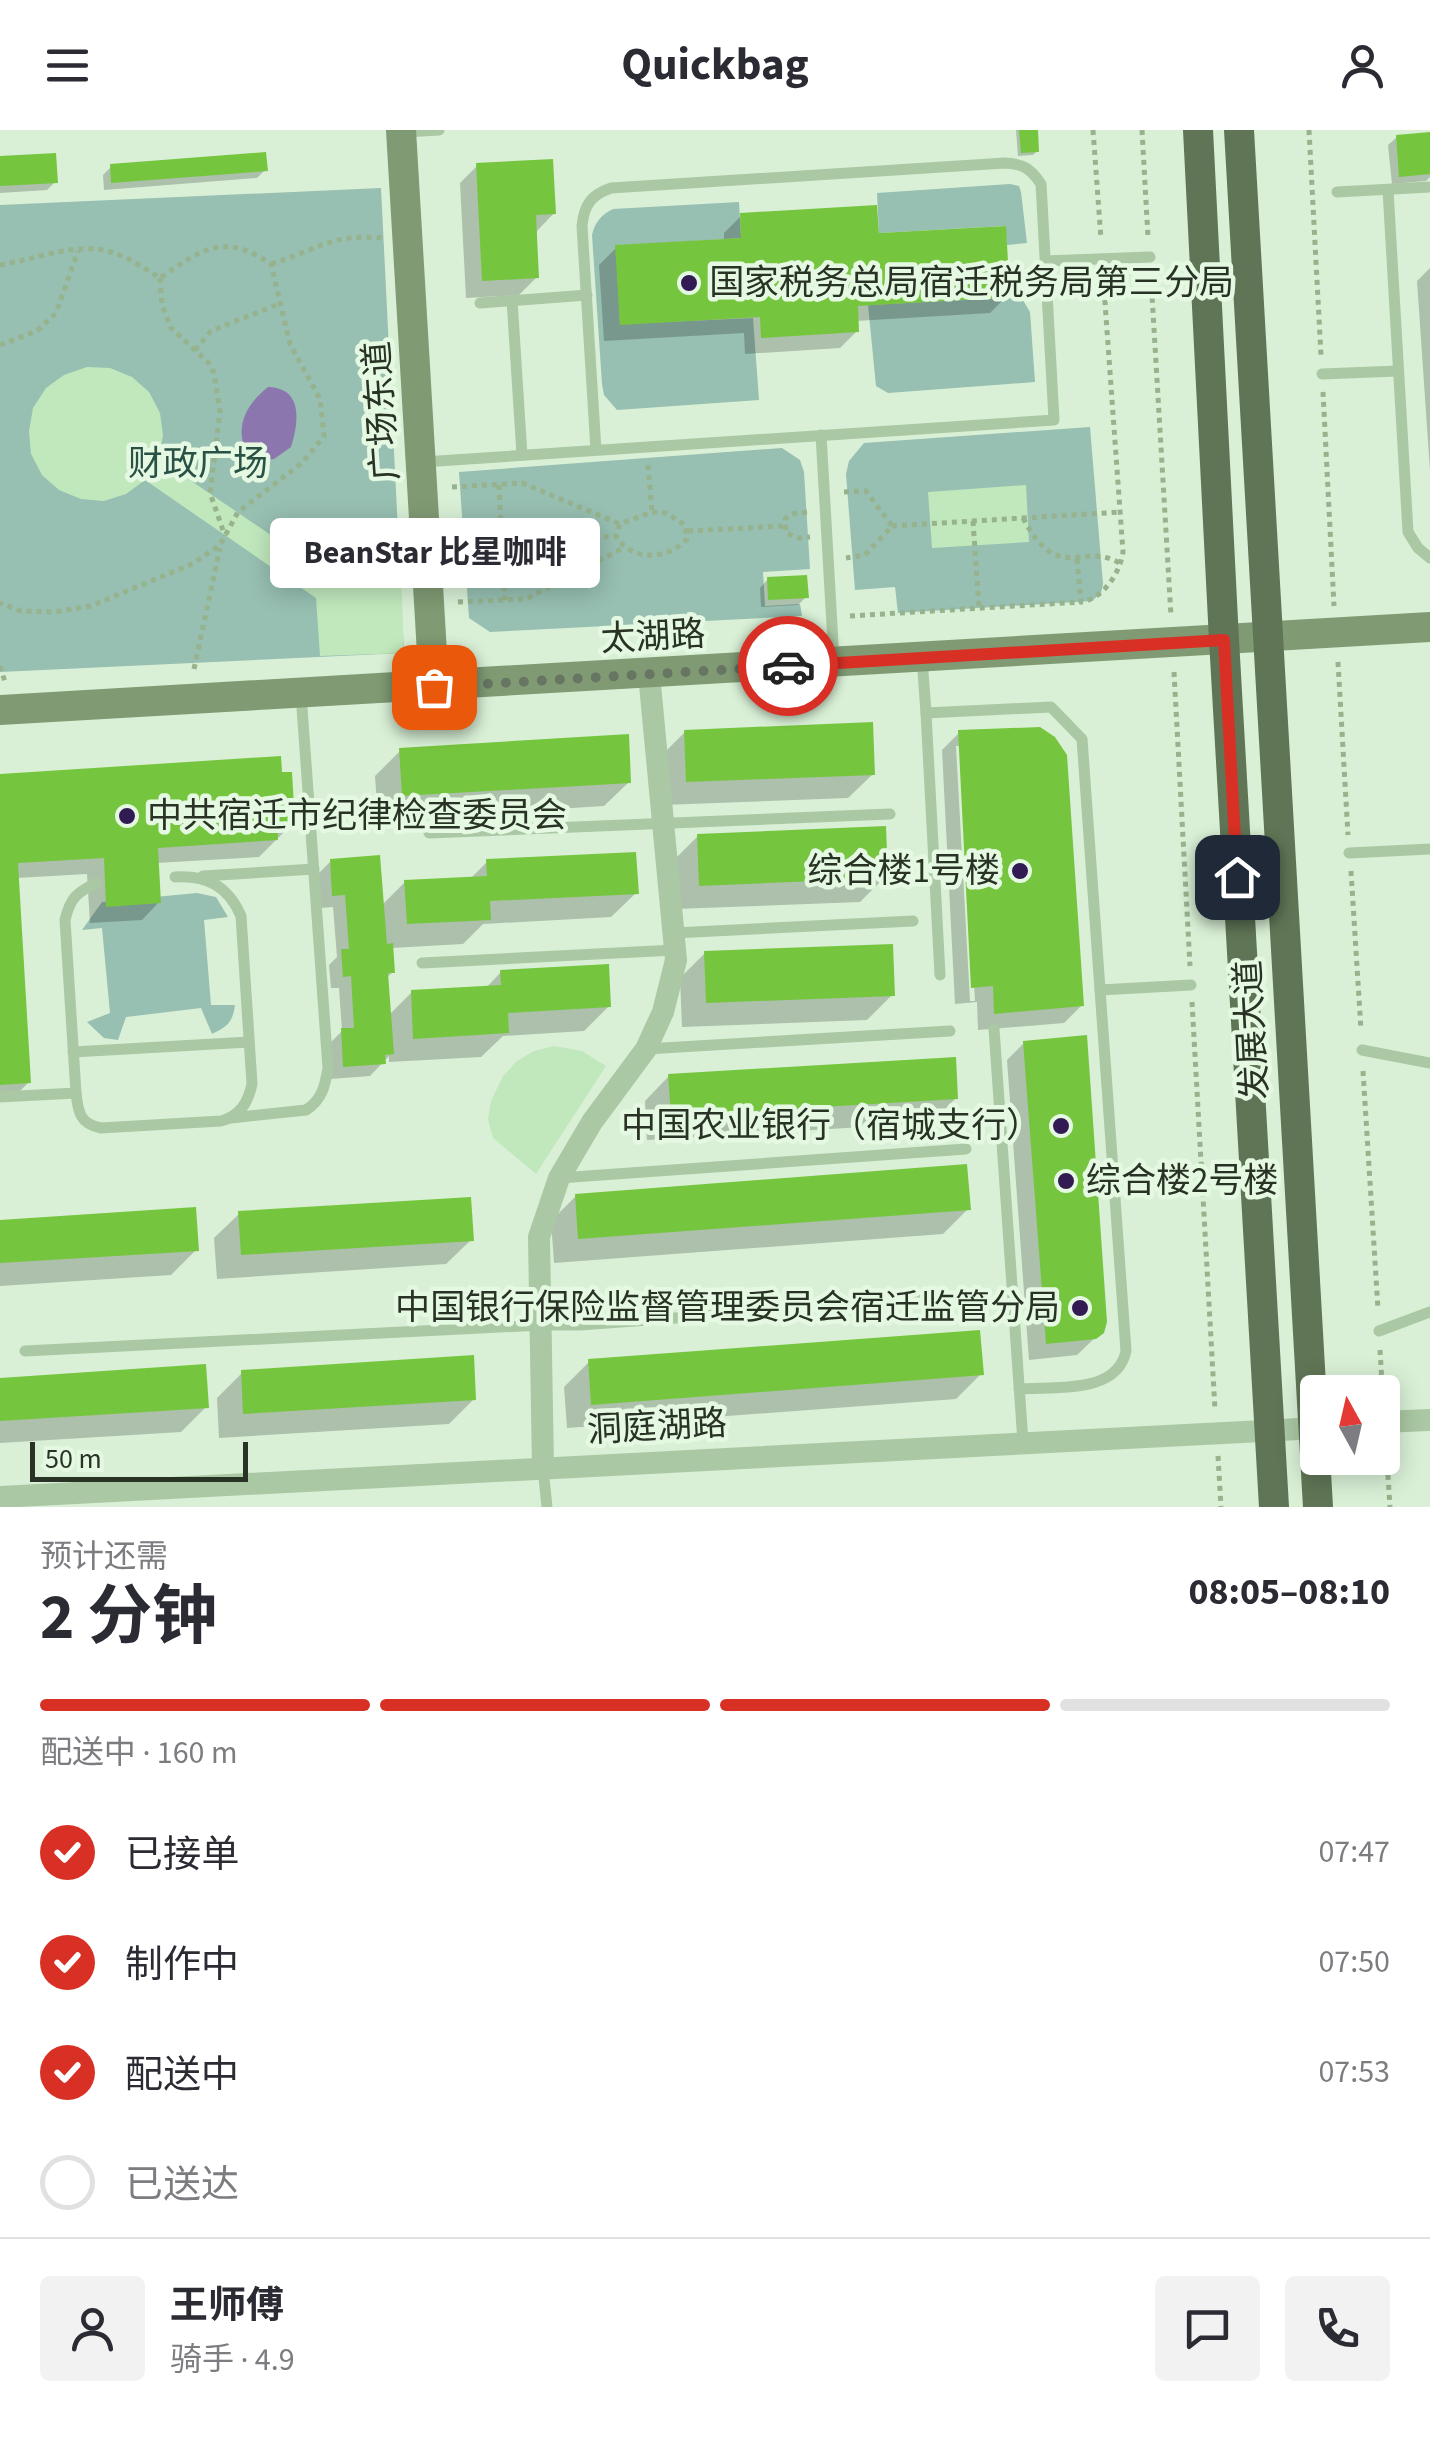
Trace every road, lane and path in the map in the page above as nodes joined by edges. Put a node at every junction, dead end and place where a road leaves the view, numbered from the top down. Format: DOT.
graph roads {
  1 [pos="439,130"];
  2 [pos="1093,130"];
  3 [pos="1142,130"];
  4 [pos="1198,130"];
  5 [pos="1239,130"];
  6 [pos="1309,130"];
  7 [pos="401,131"];
  8 [pos="1430,187"];
  9 [pos="1388,190"];
  10 [pos="1337,192"];
  11 [pos="408,240"];
  12 [pos="78,251"];
  13 [pos="1150,257"];
  14 [pos="1102,259"];
  15 [pos="1045,261"];
  16 [pos="270,264"];
  17 [pos="0,265"];
  18 [pos="160,278"];
  19 [pos="587,295"];
  20 [pos="512,300"];
  21 [pos="480,303"];
  22 [pos="281,304"];
  23 [pos="0,345"];
  24 [pos="194,350"];
  25 [pos="1398,371"];
  26 [pos="1322,374"];
  27 [pos="821,434"];
  28 [pos="647,447"];
  29 [pos="596,450"];
  30 [pos="522,455"];
  31 [pos="497,457"];
  32 [pos="423,476"];
  33 [pos="498,484"];
  34 [pos="824,493"];
  35 [pos="825,510"];
  36 [pos="652,512"];
  37 [pos="1120,512"];
  38 [pos="1023,518"];
  39 [pos="973,521"];
  40 [pos="620,524"];
  41 [pos="784,526"];
  42 [pos="892,526"];
  43 [pos="501,528"];
  44 [pos="688,531"];
  45 [pos="225,536"];
  46 [pos="616,536"];
  47 [pos="826,536"];
  48 [pos="514,542"];
  49 [pos="220,545"];
  50 [pos="625,547"];
  51 [pos="502,556"];
  52 [pos="1430,558"];
  53 [pos="1077,559"];
  54 [pos="828,560"];
  55 [pos="1122,564"];
  56 [pos="505,600"];
  57 [pos="1081,602"];
  58 [pos="0,603"];
  59 [pos="430,604"];
  60 [pos="979,608"];
  61 [pos="832,617"];
  62 [pos="1430,627"];
  63 [pos="1336,633"];
  64 [pos="1267,638"];
  65 [pos="1224,640"];
  66 [pos="1172,643"];
  67 [pos="922,658"];
  68 [pos="834,664"];
  69 [pos="649,674"];
  70 [pos="434,687"];
  71 [pos="301,694"];
  72 [pos="188,700"];
  73 [pos="0,710"];
  74 [pos="926,713"];
  75 [pos="890,814"];
  76 [pos="664,824"];
  77 [pos="428,834"];
  78 [pos="1430,849"];
  79 [pos="1350,853"];
  80 [pos="314,870"];
  81 [pos="194,876"];
  82 [pos="175,877"];
  83 [pos="97,884"];
  84 [pos="913,922"];
  85 [pos="674,942"];
  86 [pos="422,963"];
  87 [pos="940,975"];
  88 [pos="1192,985"];
  89 [pos="1100,990"];
  90 [pos="994,1029"];
  91 [pos="950,1031"];
  92 [pos="250,1042"];
  93 [pos="646,1049"];
  94 [pos="1362,1050"];
  95 [pos="73,1052"];
  96 [pos="1430,1064"];
  97 [pos="76,1093"];
  98 [pos="0,1097"];
  99 [pos="232,1118"];
  100 [pos="966,1149"];
  101 [pos="559,1178"];
  102 [pos="973,1296"];
  103 [pos="1430,1312"];
  104 [pos="541,1325"];
  105 [pos="1379,1332"];
  106 [pos="24,1351"];
  107 [pos="1312,1375"];
  108 [pos="1381,1375"];
  109 [pos="1019,1389"];
  110 [pos="1430,1420"];
  111 [pos="1400,1421"];
  112 [pos="1300,1429"];
  113 [pos="1269,1430"];
  114 [pos="1217,1432"];
  115 [pos="1023,1442"];
  116 [pos="543,1468"];
  117 [pos="1317,1475"];
  118 [pos="1388,1475"];
  119 [pos="15,1500"];
  120 [pos="546,1507"];
  121 [pos="1221,1507"];
  122 [pos="1274,1507"];
  123 [pos="1318,1507"];
  124 [pos="1390,1507"];
  1 -- 7 [label="lane"];
  2 -- 14 [label="path"];
  3 -- 13 [label="path"];
  4 -- 65 [label="main road, 发展大道"];
  5 -- 64 [label="main road, 发展大道"];
  6 -- 26 [label="path"];
  7 -- 11 [label="street, 广场东道"];
  8 -- 9 [label="lane"];
  9 -- 10 [label="lane"];
  9 -- 25 [label="lane"];
  11 -- 16 [label="path"];
  11 -- 32 [label="street, 广场东道"];
  12 -- 17 [label="path"];
  12 -- 18 [label="path"];
  12 -- 23 [label="path"];
  13 -- 14 [label="lane"];
  13 -- 66 [label="path"];
  14 -- 15 [label="lane"];
  14 -- 37 [label="path"];
  15 -- 19 [label="lane"];
  15 -- 27 [label="lane"];
  16 -- 18 [label="path"];
  16 -- 22 [label="path"];
  18 -- 24 [label="path"];
  19 -- 20 [label="lane"];
  19 -- 29 [label="lane"];
  20 -- 21 [label="lane"];
  20 -- 30 [label="lane"];
  22 -- 24 [label="path"];
  22 -- 45 [label="path"];
  24 -- 45 [label="path"];
  25 -- 26 [label="lane"];
  25 -- 52 [label="lane"];
  26 -- 63 [label="path"];
  27 -- 28 [label="lane"];
  27 -- 34 [label="lane"];
  28 -- 29 [label="lane"];
  28 -- 36 [label="path"];
  29 -- 30 [label="lane"];
  30 -- 31 [label="lane"];
  31 -- 32 [label="lane"];
  31 -- 33 [label="path"];
  32 -- 33 [label="path"];
  32 -- 59 [label="street, 广场东道"];
  33 -- 40 [label="path"];
  33 -- 43 [label="path"];
  34 -- 35 [label="lane"];
  34 -- 42 [label="path"];
  35 -- 41 [label="path"];
  35 -- 47 [label="lane"];
  36 -- 40 [label="path"];
  36 -- 44 [label="path"];
  37 -- 38 [label="path"];
  37 -- 55 [label="path"];
  38 -- 39 [label="path"];
  38 -- 53 [label="path"];
  39 -- 42 [label="path"];
  39 -- 60 [label="path"];
  40 -- 46 [label="path"];
  41 -- 44 [label="path"];
  41 -- 47 [label="path"];
  42 -- 54 [label="path"];
  43 -- 48 [label="path"];
  43 -- 51 [label="path"];
  44 -- 50 [label="path"];
  45 -- 49 [label="path"];
  46 -- 48 [label="path"];
  46 -- 50 [label="path"];
  47 -- 54 [label="lane"];
  48 -- 51 [label="path"];
  49 -- 58 [label="path"];
  49 -- 72 [label="path"];
  50 -- 56 [label="path"];
  51 -- 56 [label="path"];
  53 -- 55 [label="path"];
  53 -- 57 [label="path"];
  54 -- 61 [label="lane"];
  55 -- 57 [label="path"];
  56 -- 59 [label="path"];
  57 -- 60 [label="path"];
  59 -- 70 [label="street, 广场东道"];
  60 -- 61 [label="path"];
  61 -- 68 [label="lane"];
  62 -- 63 [label="street, 太湖路"];
  63 -- 64 [label="street, 太湖路"];
  63 -- 79 [label="path"];
  64 -- 65 [label="street, 太湖路"];
  64 -- 107 [label="main road, 发展大道"];
  65 -- 66 [label="street, 太湖路"];
  65 -- 113 [label="main road, 发展大道"];
  66 -- 67 [label="street, 太湖路"];
  66 -- 88 [label="path"];
  67 -- 68 [label="street, 太湖路"];
  67 -- 74 [label="lane"];
  68 -- 69 [label="street, 太湖路"];
  69 -- 70 [label="street, 太湖路"];
  69 -- 76 [label="street"];
  70 -- 71 [label="street, 太湖路"];
  71 -- 72 [label="street, 太湖路"];
  71 -- 80 [label="lane"];
  72 -- 73 [label="street, 太湖路"];
  74 -- 87 [label="lane"];
  74 -- 89 [label="lane"];
  75 -- 76 [label="lane"];
  76 -- 77 [label="lane"];
  76 -- 85 [label="street"];
  78 -- 79 [label="lane"];
  79 -- 94 [label="path"];
  80 -- 81 [label="lane"];
  80 -- 99 [label="lane"];
  81 -- 82 [label="lane"];
  81 -- 92 [label="lane"];
  83 -- 95 [label="lane"];
  84 -- 85 [label="lane"];
  85 -- 86 [label="lane"];
  85 -- 93 [label="street"];
  88 -- 89 [label="lane"];
  88 -- 114 [label="path"];
  89 -- 109 [label="lane"];
  90 -- 109 [label="lane"];
  91 -- 93 [label="lane"];
  92 -- 95 [label="lane"];
  92 -- 99 [label="lane"];
  93 -- 101 [label="street"];
  94 -- 96 [label="lane"];
  94 -- 105 [label="path"];
  95 -- 97 [label="lane"];
  97 -- 98 [label="lane"];
  97 -- 99 [label="lane"];
  100 -- 101 [label="lane"];
  101 -- 104 [label="street"];
  102 -- 104 [label="lane"];
  103 -- 105 [label="lane"];
  104 -- 106 [label="lane"];
  104 -- 116 [label="street"];
  105 -- 108 [label="path"];
  109 -- 115 [label="lane"];
  110 -- 111 [label="street"];
  112 -- 113 [label="street, 洞庭湖路"];
  113 -- 114 [label="street, 洞庭湖路"];
  113 -- 122 [label="main road, 发展大道"];
  114 -- 115 [label="street, 洞庭湖路"];
  114 -- 121 [label="path"];
  115 -- 116 [label="street, 洞庭湖路"];
  116 -- 119 [label="street, 洞庭湖路"];
  116 -- 120 [label="lane"];
  117 -- 123 [label="main road, 发展大道"];
  118 -- 124 [label="path"];
}
